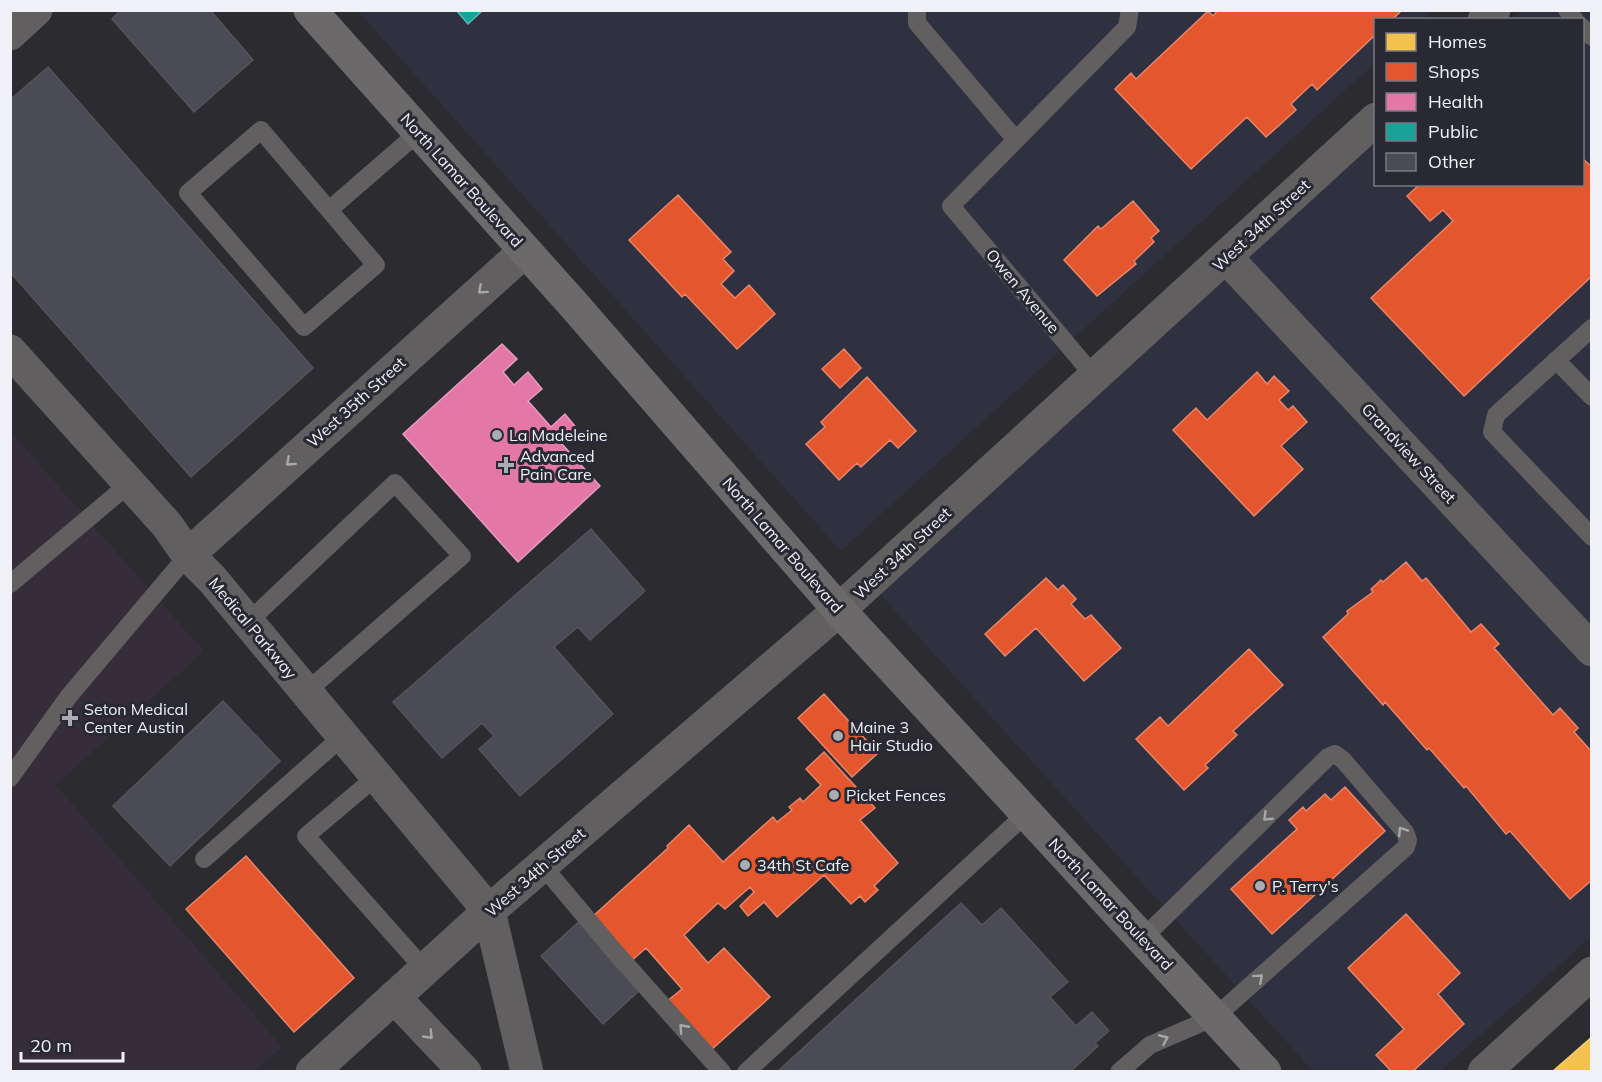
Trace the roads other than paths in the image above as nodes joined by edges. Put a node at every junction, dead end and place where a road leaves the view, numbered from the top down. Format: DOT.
graph roads {
  1 [pos="36,10"];
  2 [pos="310,10"];
  3 [pos="917,10"];
  4 [pos="1130,10"];
  5 [pos="10,34"];
  6 [pos="1374,121"];
  7 [pos="418,132"];
  8 [pos="1016,140"];
  9 [pos="329,210"];
  10 [pos="525,251"];
  11 [pos="1226,257"];
  12 [pos="1592,328"];
  13 [pos="10,351"];
  14 [pos="1556,360"];
  15 [pos="1094,376"];
  16 [pos="1592,397"];
  17 [pos="129,484"];
  18 [pos="1592,537"];
  19 [pos="188,555"];
  20 [pos="10,584"];
  21 [pos="839,610"];
  22 [pos="248,622"];
  23 [pos="1592,650"];
  24 [pos="306,692"];
  25 [pos="343,736"];
  26 [pos="377,776"];
  27 [pos="10,778"];
  28 [pos="1027,813"];
  29 [pos="204,859"];
  30 [pos="542,865"];
  31 [pos="489,911"];
  32 [pos="1143,938"];
  33 [pos="425,970"];
  34 [pos="1588,983"];
  35 [pos="394,997"];
  36 [pos="1215,1017"];
  37 [pos="312,1071"];
  38 [pos="465,1071"];
  39 [pos="527,1071"];
  40 [pos="722,1071"];
  41 [pos="746,1071"];
  42 [pos="1119,1071"];
  43 [pos="1266,1071"];
  44 [pos="1484,1071"];
  1 -- 5 [label="street"];
  2 -- 7 [label="main road, North Lamar Boulevard"];
  3 -- 8 [label="lane"];
  4 -- 8 [label="lane"];
  6 -- 11 [label="street, West 34th Street"];
  7 -- 9 [label="lane"];
  7 -- 10 [label="main road, North Lamar Boulevard"];
  8 -- 15 [label="lane, Owen Avenue"];
  9 -- 9 [label="lane"];
  10 -- 19 [label="street, West 35th Street, one-way"];
  10 -- 21 [label="main road, North Lamar Boulevard"];
  11 -- 15 [label="street, West 34th Street"];
  11 -- 23 [label="street, Grandview Street"];
  12 -- 14 [label="lane"];
  13 -- 17 [label="street, Medical Parkway"];
  14 -- 16 [label="lane"];
  14 -- 18 [label="lane"];
  15 -- 21 [label="street, West 34th Street"];
  17 -- 19 [label="street, Medical Parkway"];
  17 -- 20 [label="lane"];
  19 -- 22 [label="street, Medical Parkway"];
  19 -- 27 [label="lane"];
  21 -- 28 [label="main road, North Lamar Boulevard"];
  21 -- 30 [label="street, West 34th Street"];
  22 -- 24 [label="street, Medical Parkway"];
  22 -- 24 [label="lane"];
  24 -- 25 [label="street, Medical Parkway"];
  25 -- 26 [label="street, Medical Parkway"];
  25 -- 29 [label="lane"];
  26 -- 31 [label="street, Medical Parkway"];
  26 -- 33 [label="lane"];
  28 -- 32 [label="main road, North Lamar Boulevard"];
  28 -- 41 [label="lane"];
  30 -- 31 [label="street, West 34th Street"];
  40 -- 30 [label="lane, one-way"];
  31 -- 33 [label="street, West 34th Street"];
  31 -- 39 [label="street"];
  32 -- 36 [label="main road, North Lamar Boulevard"];
  36 -- 32 [label="lane, one-way"];
  33 -- 35 [label="street, West 34th Street"];
  34 -- 44 [label="street"];
  35 -- 37 [label="street, West 34th Street"];
  35 -- 38 [label="street, one-way"];
  42 -- 36 [label="lane, one-way"];
  36 -- 43 [label="main road, North Lamar Boulevard"];
}
